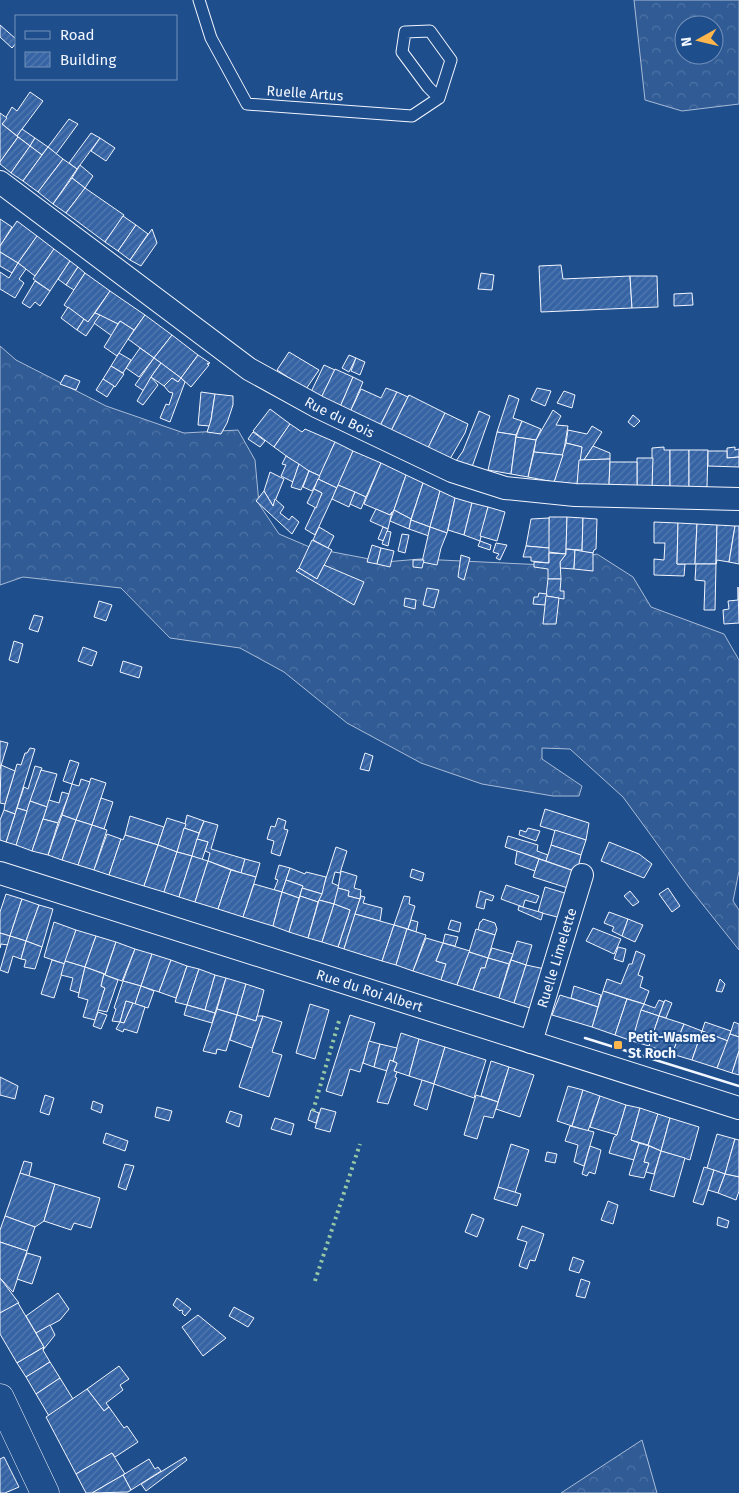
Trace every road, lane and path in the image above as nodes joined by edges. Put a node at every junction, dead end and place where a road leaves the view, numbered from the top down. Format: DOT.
graph roads {
  1 [pos="200,0"];
  2 [pos="439,98"];
  3 [pos="0,182"];
  4 [pos="739,498"];
  5 [pos="0,873"];
  6 [pos="582,875"];
  7 [pos="531,1042"];
  8 [pos="739,1108"];
  9 [pos="0,1398"];
  10 [pos="45,1493"];
  1 -- 2 [label="lane, Ruelle Artus"];
  2 -- 2 [label="lane"];
  3 -- 4 [label="street, Rue du Bois"];
  5 -- 7 [label="street, Rue du Roi Albert"];
  6 -- 7 [label="street, Ruelle Limelette"];
  7 -- 8 [label="street, Rue du Roi Albert"];
  9 -- 10 [label="street"];
}
